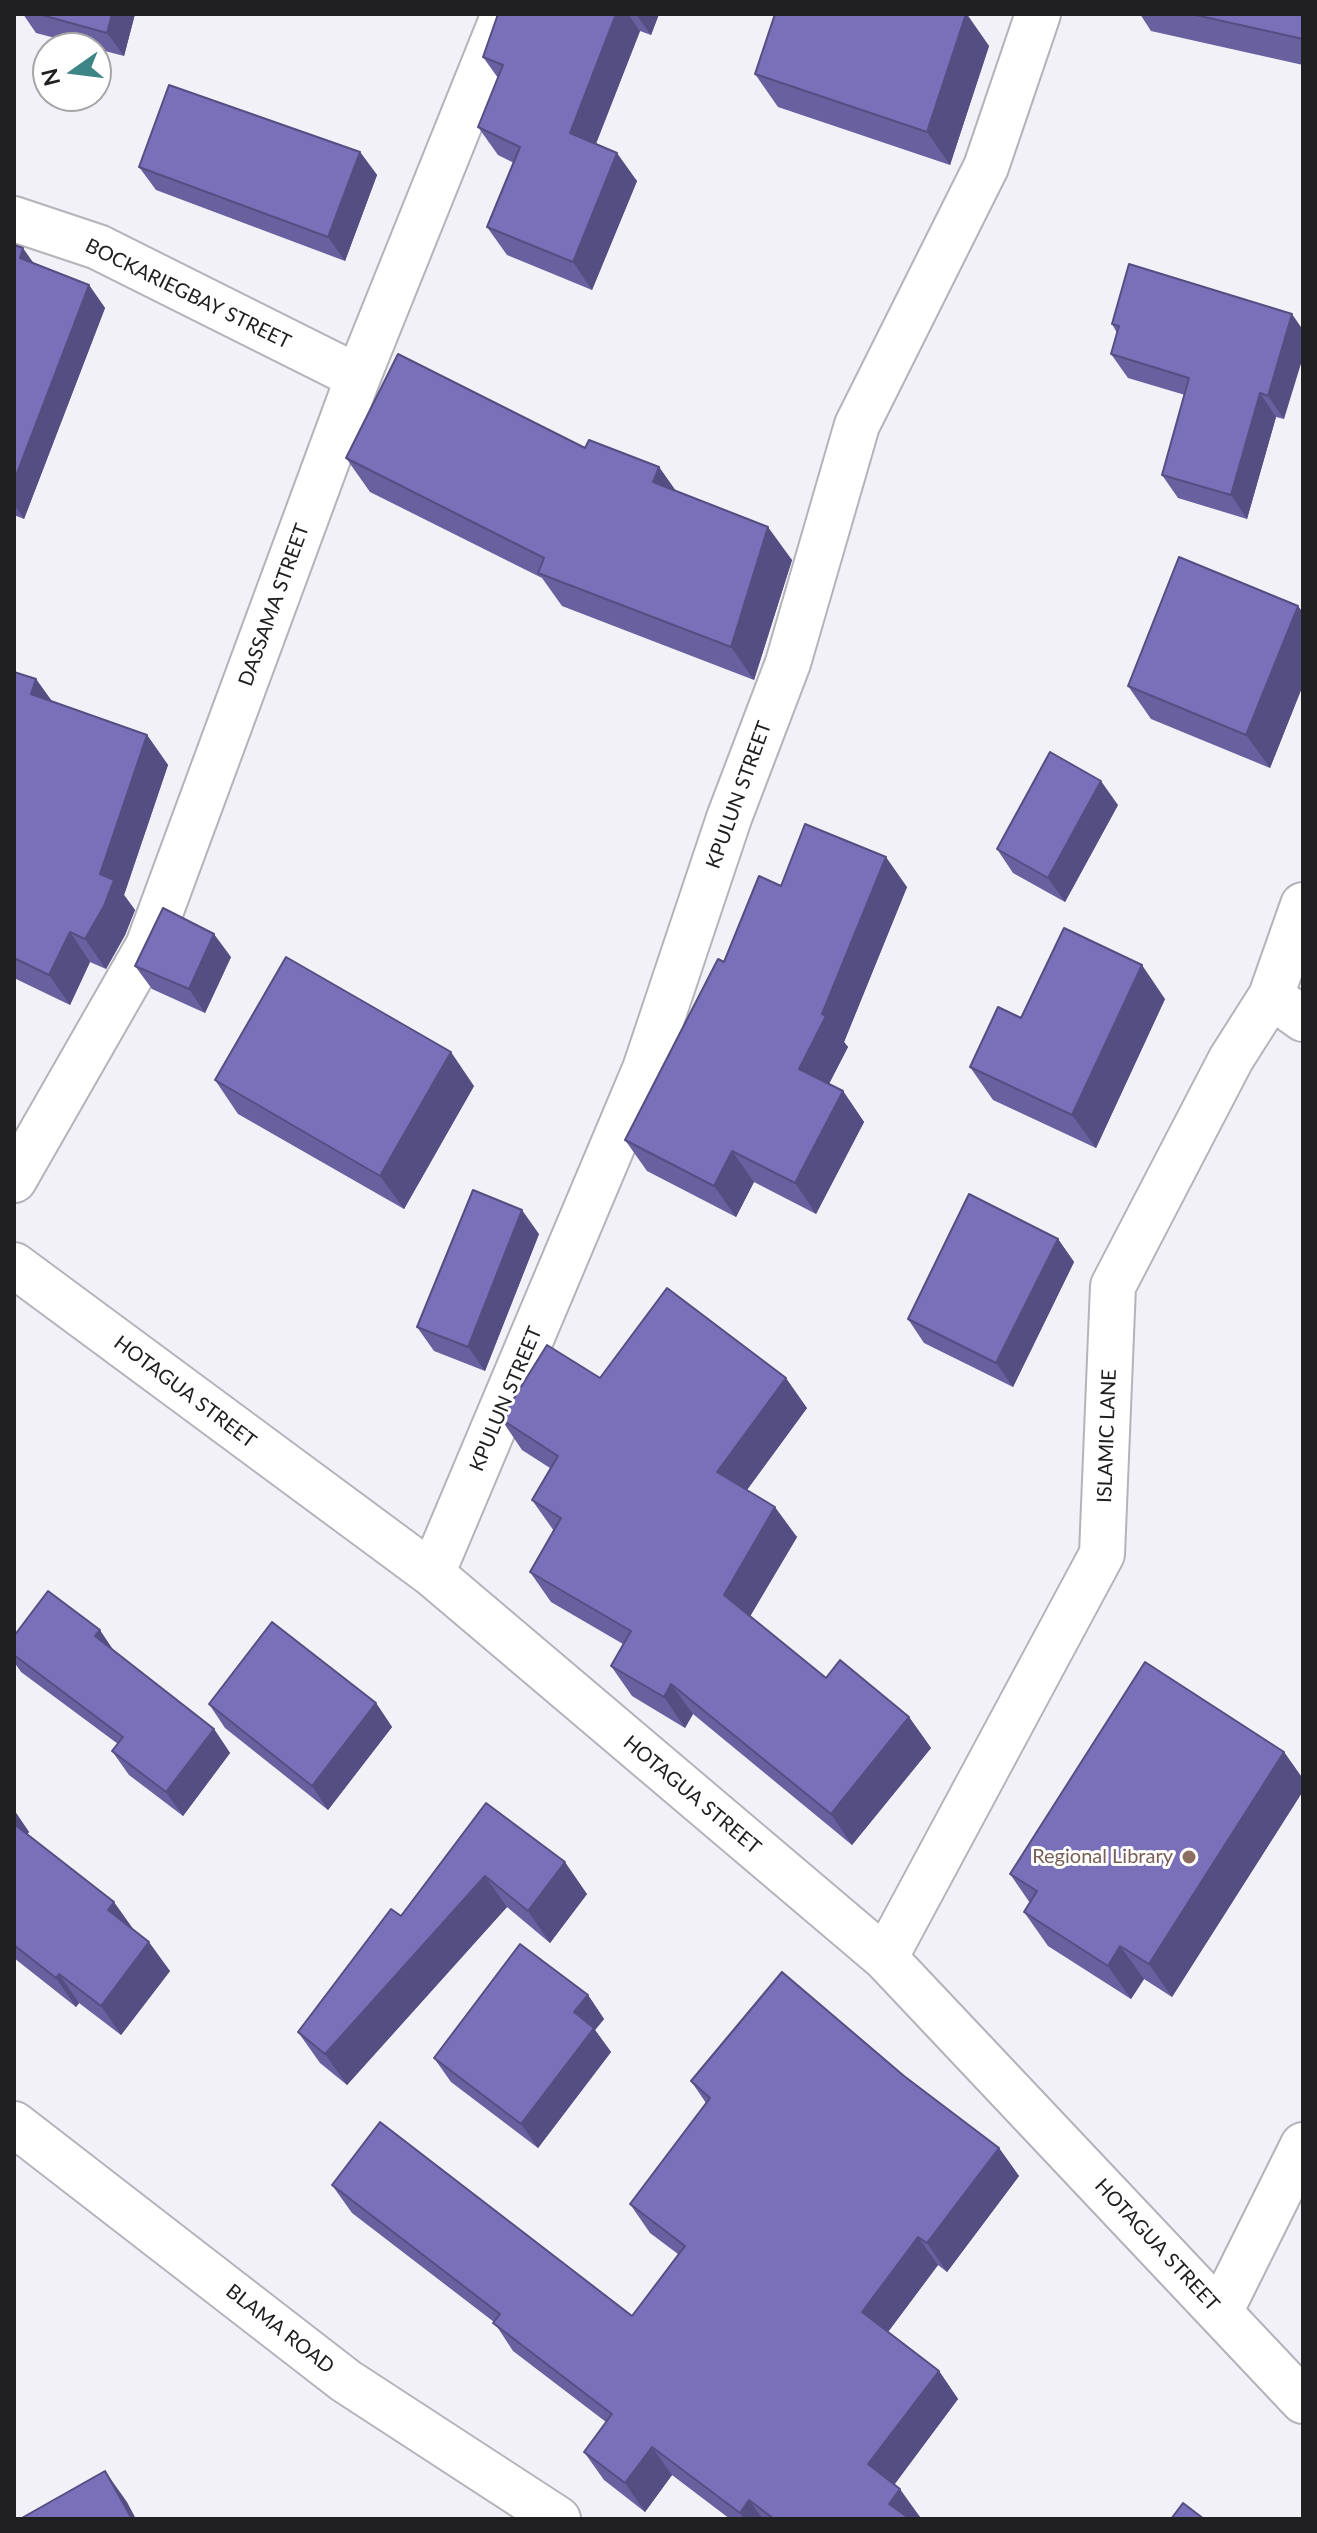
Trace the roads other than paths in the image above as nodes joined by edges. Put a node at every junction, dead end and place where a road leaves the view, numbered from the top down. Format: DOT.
graph roads {
  1 [pos="504,14"];
  2 [pos="1038,14"];
  3 [pos="14,219"];
  4 [pos="358,377"];
  5 [pos="1303,905"];
  6 [pos="1287,1008"];
  7 [pos="14,1180"];
  8 [pos="14,1265"];
  9 [pos="432,1574"];
  10 [pos="885,1958"];
  11 [pos="14,2124"];
  12 [pos="1303,2145"];
  13 [pos="1220,2312"];
  14 [pos="1303,2401"];
  15 [pos="558,2519"];
  1 -- 4 [label="street, DASSAMA STREET"];
  2 -- 9 [label="street, KPULUN STREET"];
  3 -- 4 [label="street, BOCKARIEGBAY STREET"];
  4 -- 7 [label="street, DASSAMA STREET"];
  5 -- 6 [label="street, ISLAMIC LANE"];
  6 -- 10 [label="street, ISLAMIC LANE"];
  8 -- 9 [label="street, HOTAGUA STREET"];
  9 -- 10 [label="street, HOTAGUA STREET"];
  10 -- 13 [label="street, HOTAGUA STREET"];
  11 -- 15 [label="street, BLAMA ROAD"];
  12 -- 13 [label="street"];
  13 -- 14 [label="street, HOTAGUA STREET"];
}
